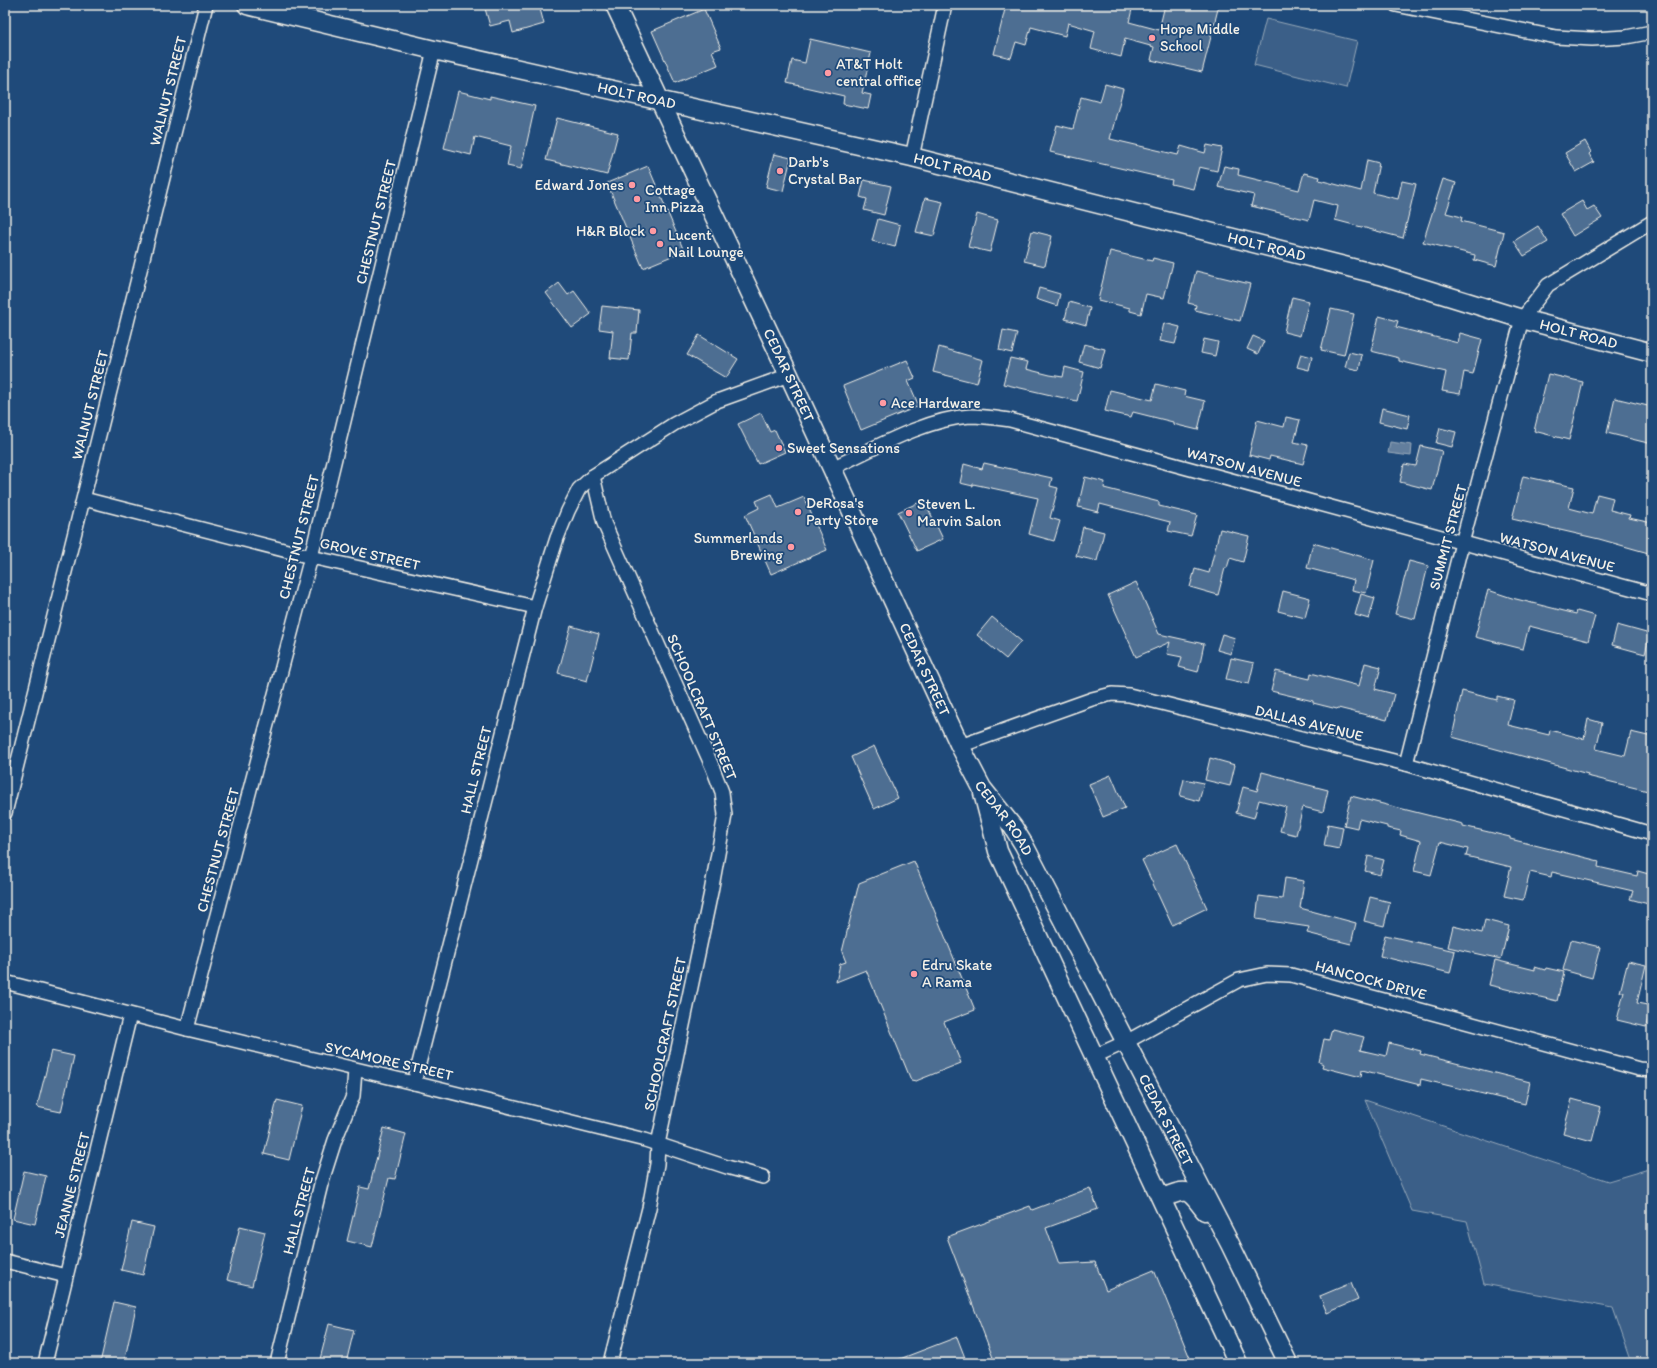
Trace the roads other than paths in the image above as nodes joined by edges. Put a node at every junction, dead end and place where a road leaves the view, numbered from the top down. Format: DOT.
graph roads {
  1 [pos="206,5"];
  2 [pos="247,5"];
  3 [pos="616,5"];
  4 [pos="945,5"];
  5 [pos="1396,5"];
  6 [pos="1652,32"];
  7 [pos="434,50"];
  8 [pos="660,101"];
  9 [pos="912,157"];
  10 [pos="1652,222"];
  11 [pos="1522,319"];
  12 [pos="1652,353"];
  13 [pos="789,375"];
  14 [pos="832,468"];
  15 [pos="593,476"];
  16 [pos="84,499"];
  17 [pos="1462,543"];
  18 [pos="311,557"];
  19 [pos="1652,594"];
  20 [pos="534,607"];
  21 [pos="960,746"];
  22 [pos="1406,764"];
  23 [pos="982,788"];
  24 [pos="5,813"];
  25 [pos="1652,834"];
  26 [pos="1041,877"];
  27 [pos="5,982"];
  28 [pos="130,1015"];
  29 [pos="188,1029"];
  30 [pos="1126,1042"];
  31 [pos="1095,1056"];
  32 [pos="355,1070"];
  33 [pos="1652,1070"];
  34 [pos="414,1083"];
  35 [pos="658,1144"];
  36 [pos="764,1178"];
  37 [pos="1162,1198"];
  38 [pos="1230,1244"];
  39 [pos="5,1261"];
  40 [pos="66,1276"];
  41 [pos="45,1363"];
  42 [pos="277,1363"];
  43 [pos="610,1363"];
  44 [pos="1238,1363"];
  45 [pos="1288,1363"];
  1 -- 16 [label="street, WALNUT STREET"];
  2 -- 7 [label="main road, HOLT ROAD"];
  3 -- 8 [label="main road, CEDAR STREET"];
  4 -- 9 [label="street"];
  5 -- 6 [label="street"];
  7 -- 8 [label="main road, HOLT ROAD"];
  7 -- 18 [label="street, CHESTNUT STREET"];
  8 -- 9 [label="main road, HOLT ROAD"];
  8 -- 13 [label="main road, CEDAR STREET"];
  9 -- 11 [label="main road, HOLT ROAD"];
  10 -- 11 [label="street"];
  11 -- 12 [label="main road, HOLT ROAD"];
  11 -- 17 [label="street, SUMMIT STREET"];
  13 -- 14 [label="main road, CEDAR STREET"];
  13 -- 15 [label="street"];
  14 -- 17 [label="street, WATSON AVENUE"];
  14 -- 21 [label="main road, CEDAR STREET"];
  15 -- 20 [label="street, HALL STREET"];
  15 -- 35 [label="street, SCHOOLCRAFT STREET"];
  16 -- 18 [label="street, GROVE STREET"];
  16 -- 24 [label="street, WALNUT STREET"];
  17 -- 19 [label="street, WATSON AVENUE"];
  17 -- 22 [label="street, SUMMIT STREET"];
  18 -- 20 [label="street, GROVE STREET"];
  18 -- 29 [label="street, CHESTNUT STREET"];
  20 -- 34 [label="street, HALL STREET"];
  21 -- 22 [label="street, DALLAS AVENUE"];
  21 -- 23 [label="main road, CEDAR STREET"];
  22 -- 25 [label="street, DALLAS AVENUE"];
  23 -- 26 [label="main road, CEDAR ROAD"];
  23 -- 31 [label="main road, CEDAR ROAD"];
  26 -- 30 [label="main road, CEDAR STREET"];
  27 -- 28 [label="street, SYCAMORE STREET"];
  28 -- 29 [label="street, SYCAMORE STREET"];
  28 -- 40 [label="street, JEANNE STREET"];
  29 -- 32 [label="street, SYCAMORE STREET"];
  30 -- 31 [label="street, HANCOCK DRIVE"];
  30 -- 33 [label="street, HANCOCK DRIVE"];
  30 -- 38 [label="main road, CEDAR STREET"];
  31 -- 37 [label="main road"];
  32 -- 34 [label="street, SYCAMORE STREET"];
  32 -- 42 [label="street, HALL STREET"];
  34 -- 35 [label="street, SYCAMORE STREET"];
  35 -- 36 [label="street, SYCAMORE STREET"];
  35 -- 43 [label="street, SCHOOLCRAFT STREET"];
  37 -- 38 [label="main road"];
  37 -- 44 [label="main road"];
  38 -- 45 [label="main road, CEDAR STREET"];
  39 -- 40 [label="street"];
  40 -- 41 [label="street, JEANNE STREET"];
}
